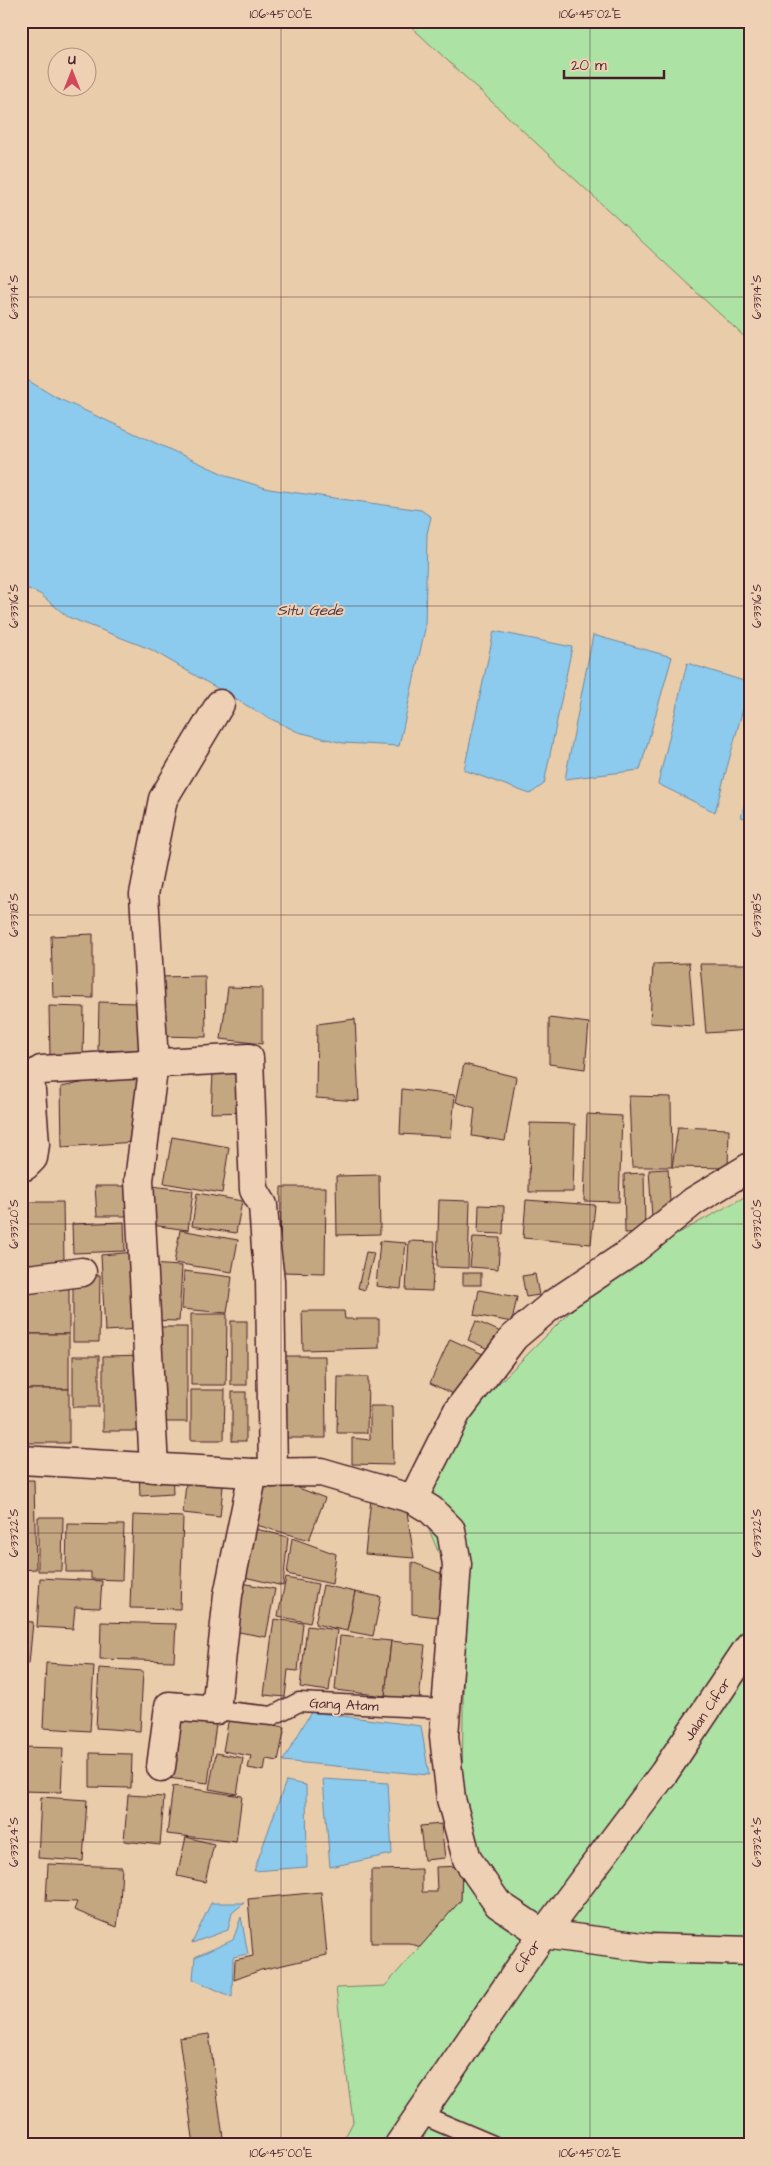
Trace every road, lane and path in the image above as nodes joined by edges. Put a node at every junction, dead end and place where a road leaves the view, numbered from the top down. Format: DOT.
graph roads {
  1 [pos="220,704"];
  2 [pos="154,1062"];
  3 [pos="21,1167"];
  4 [pos="750,1167"];
  5 [pos="82,1272"];
  6 [pos="21,1280"];
  7 [pos="21,1460"];
  8 [pos="154,1468"];
  9 [pos="263,1473"];
  10 [pos="413,1499"];
  11 [pos="750,1644"];
  12 [pos="446,1709"];
  13 [pos="216,1710"];
  14 [pos="161,1767"];
  15 [pos="664,1773"];
  16 [pos="543,1934"];
  17 [pos="750,1950"];
  18 [pos="420,2114"];
  19 [pos="398,2145"];
  20 [pos="493,2145"];
  1 -- 2 [label="street"];
  2 -- 3 [label="street"];
  2 -- 8 [label="street"];
  2 -- 9 [label="street"];
  4 -- 10 [label="street"];
  5 -- 6 [label="street"];
  7 -- 8 [label="street"];
  8 -- 9 [label="street"];
  9 -- 10 [label="street"];
  9 -- 13 [label="street"];
  10 -- 12 [label="street"];
  11 -- 15 [label="street, Jalan Cifor"];
  12 -- 13 [label="lane, Gang Atam"];
  12 -- 16 [label="street"];
  13 -- 14 [label="street"];
  15 -- 16 [label="street, Cifor"];
  16 -- 17 [label="street"];
  16 -- 18 [label="street, Cifor"];
  18 -- 19 [label="street, Cifor"];
  18 -- 20 [label="lane"];
}
